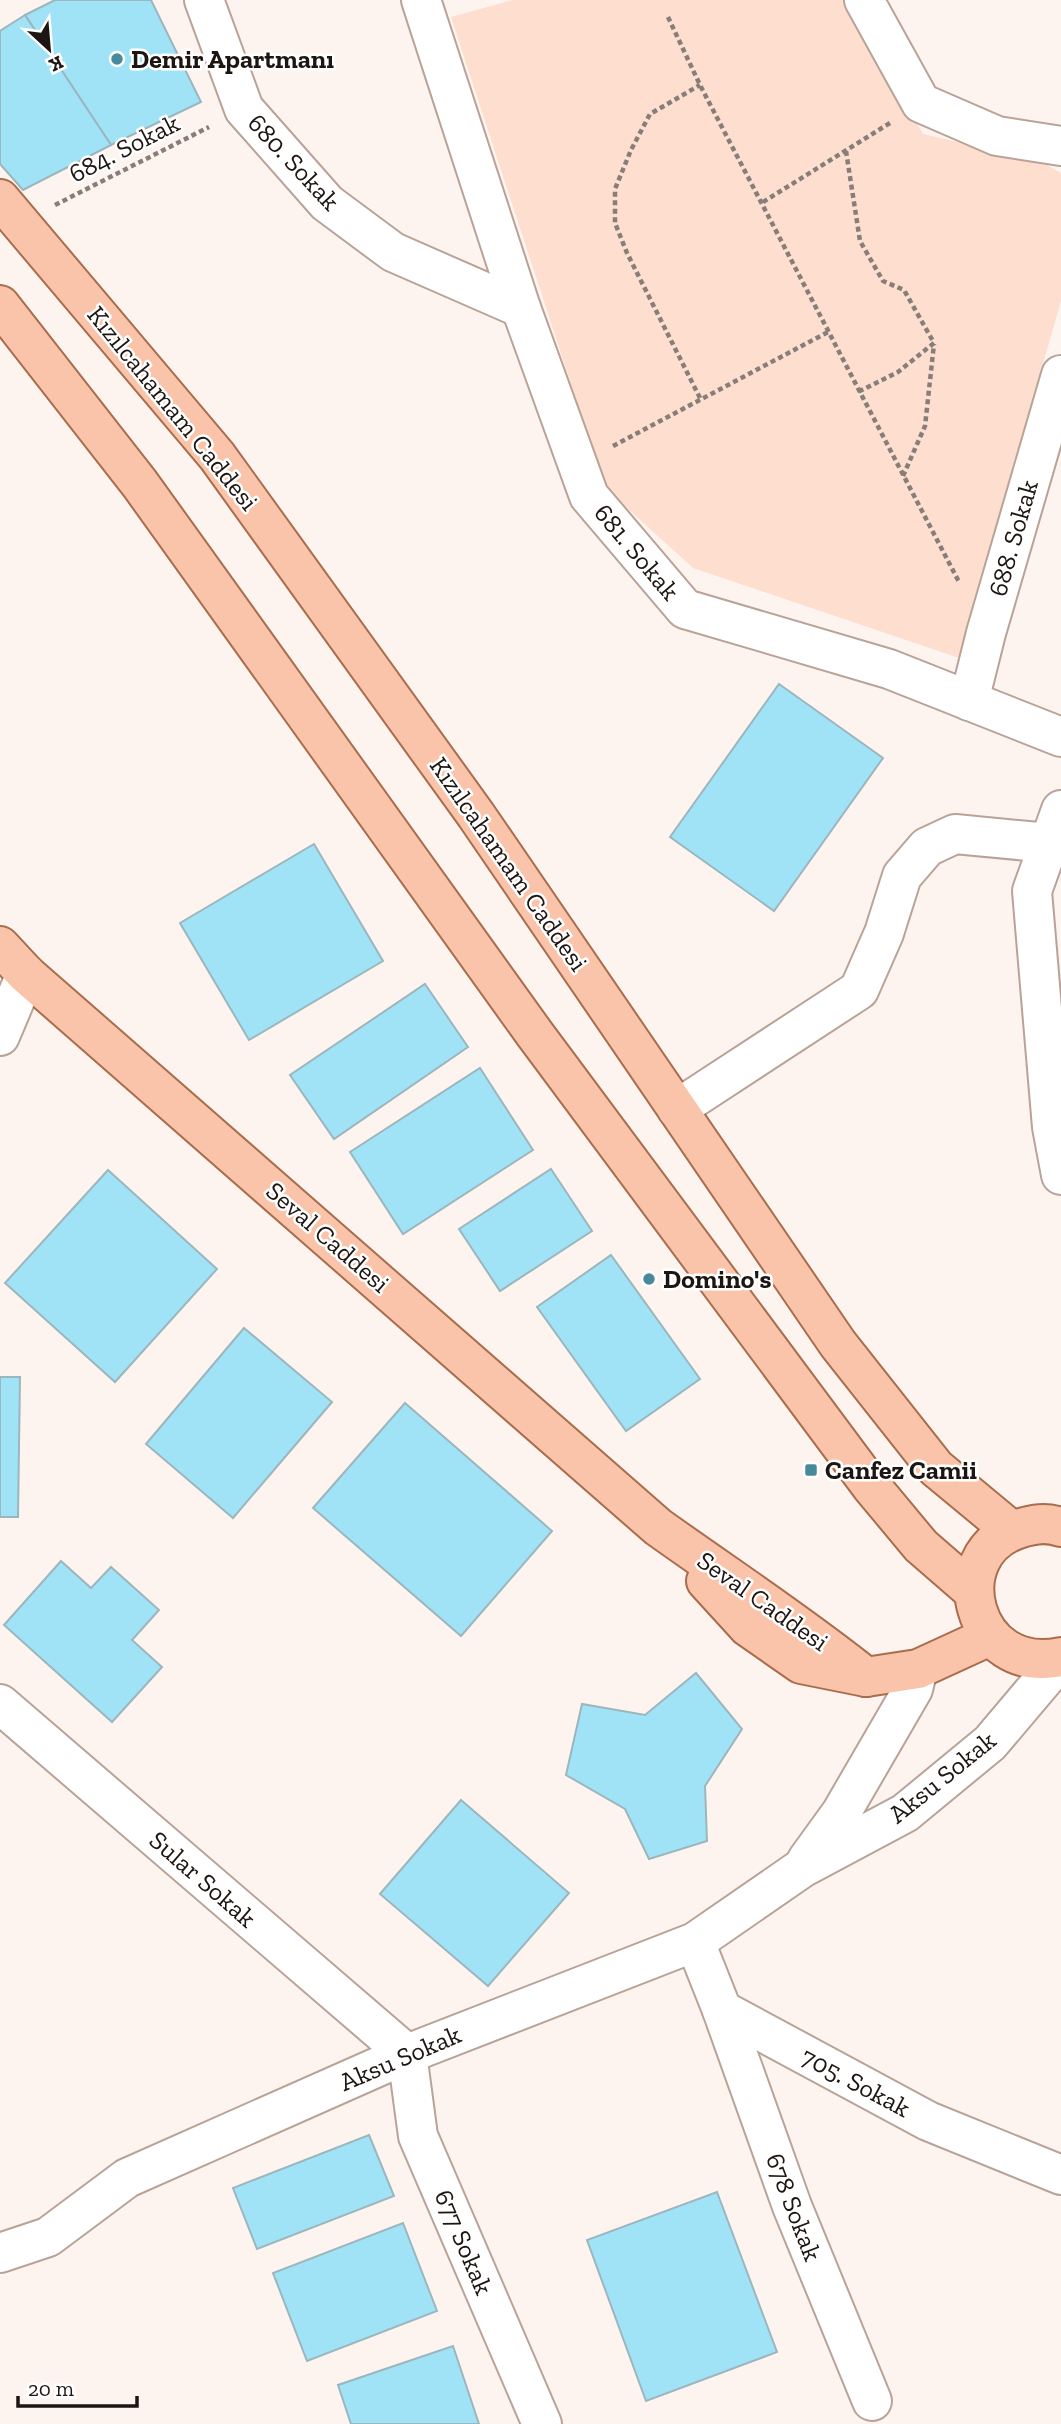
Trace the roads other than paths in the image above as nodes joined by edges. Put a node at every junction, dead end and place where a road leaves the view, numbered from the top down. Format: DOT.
graph roads {
  1 [pos="204,0"];
  2 [pos="421,0"];
  3 [pos="864,0"];
  4 [pos="1061,146"];
  5 [pos="11,210"];
  6 [pos="0,305"];
  7 [pos="521,309"];
  8 [pos="1061,375"];
  9 [pos="969,701"];
  10 [pos="1061,737"];
  11 [pos="1055,826"];
  12 [pos="0,946"];
  13 [pos="26,974"];
  14 [pos="0,1036"];
  15 [pos="677,1109"];
  16 [pos="1061,1175"];
  17 [pos="1061,1527"];
  18 [pos="1012,1531"];
  19 [pos="974,1592"];
  20 [pos="990,1636"];
  21 [pos="1061,1658"];
  22 [pos="918,1669"];
  23 [pos="0,1704"];
  24 [pos="802,1868"];
  25 [pos="695,1942"];
  26 [pos="722,2010"];
  27 [pos="407,2054"];
  28 [pos="1061,2175"];
  29 [pos="0,2253"];
  30 [pos="872,2401"];
  31 [pos="542,2424"];
  1 -- 7 [label="street, 680. Sokak"];
  2 -- 7 [label="street, 681. Sokak"];
  3 -- 4 [label="street"];
  5 -- 15 [label="main road, Kızılcahamam Caddesi"];
  6 -- 19 [label="main road"];
  7 -- 9 [label="street, 681. Sokak"];
  8 -- 9 [label="street, 688. Sokak"];
  9 -- 10 [label="street, 681. Sokak"];
  11 -- 15 [label="street"];
  11 -- 16 [label="street"];
  12 -- 13 [label="main road, Seval Caddesi"];
  13 -- 14 [label="street"];
  13 -- 22 [label="main road, Seval Caddesi"];
  15 -- 18 [label="main road, Kızılcahamam Caddesi"];
  17 -- 18 [label="main road"];
  18 -- 19 [label="main road"];
  19 -- 20 [label="main road"];
  20 -- 21 [label="main road"];
  20 -- 22 [label="main road, Seval Caddesi"];
  21 -- 24 [label="street, Aksu Sokak"];
  22 -- 24 [label="street, Aksu Sokak"];
  23 -- 27 [label="street, Sular Sokak"];
  24 -- 25 [label="street, Aksu Sokak"];
  25 -- 26 [label="street"];
  25 -- 27 [label="street, Aksu Sokak"];
  26 -- 28 [label="street, 705. Sokak"];
  26 -- 30 [label="street, 678 Sokak"];
  27 -- 29 [label="street, Aksu Sokak"];
  27 -- 31 [label="street, 677 Sokak"];
}
